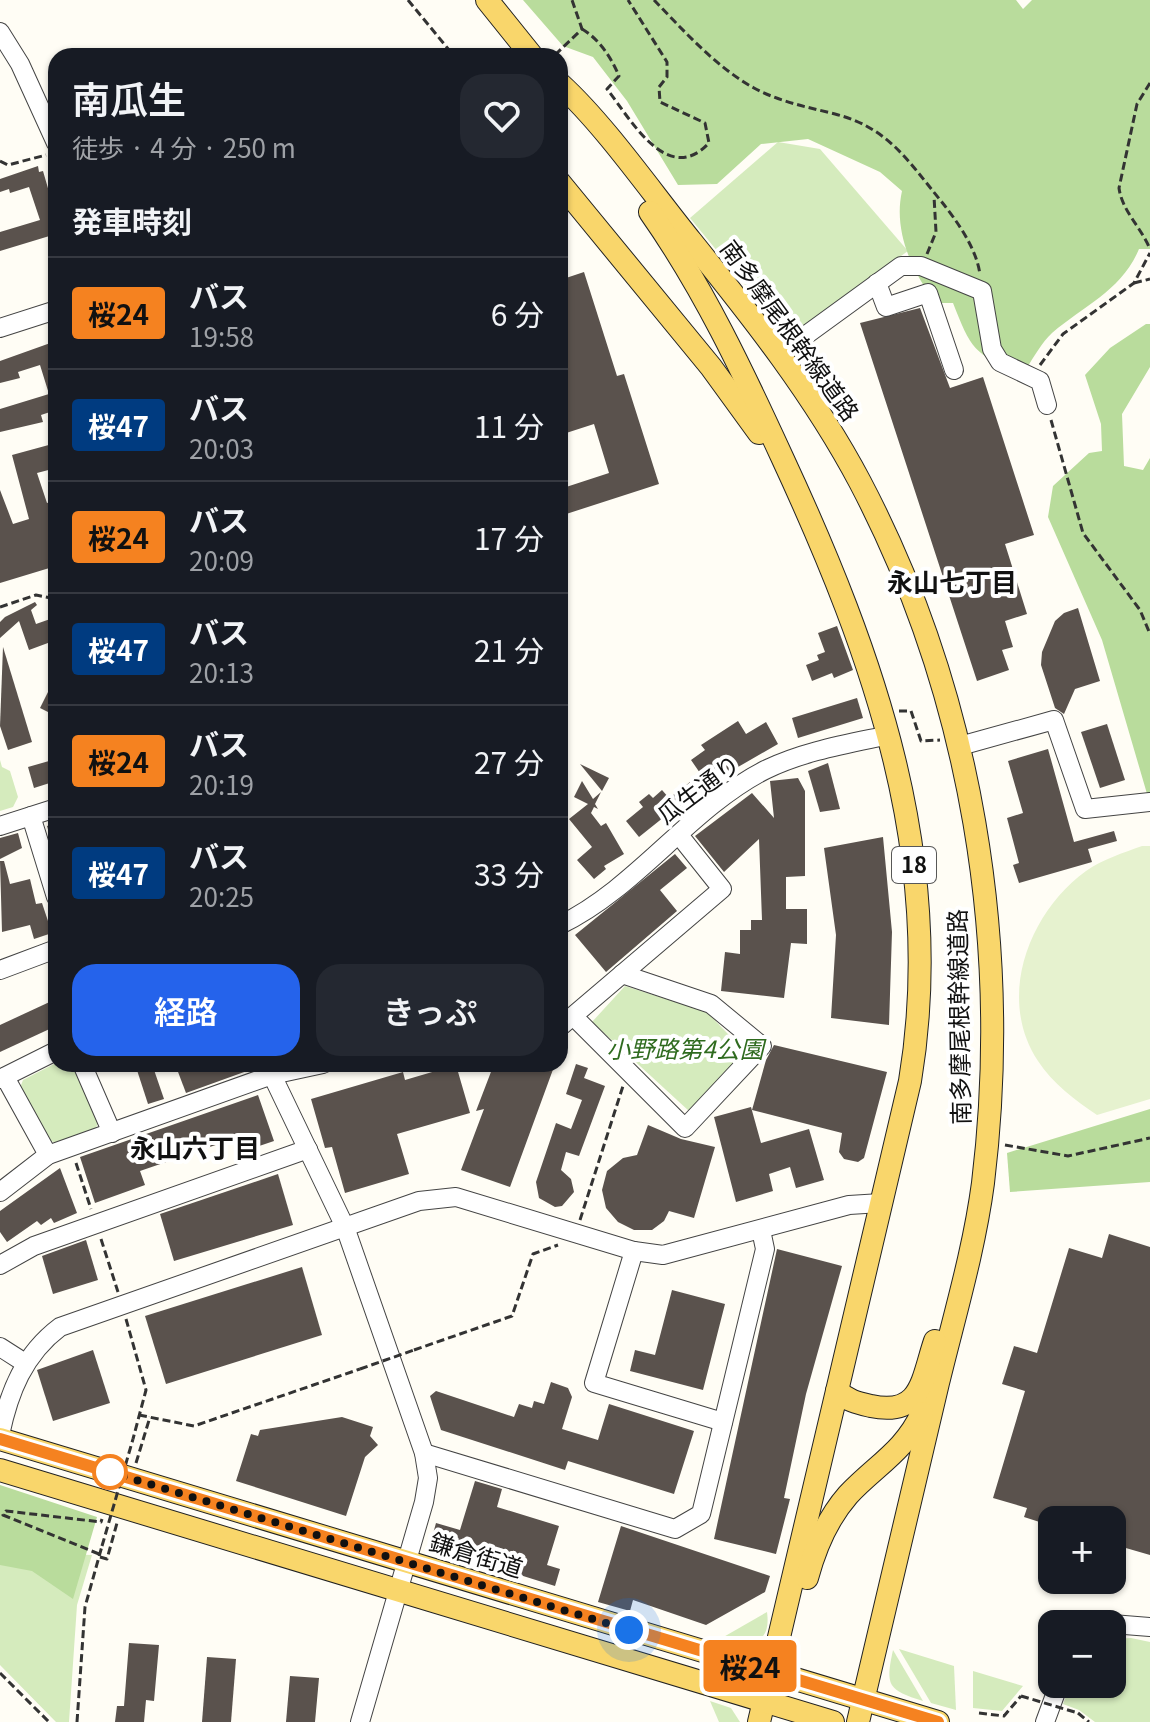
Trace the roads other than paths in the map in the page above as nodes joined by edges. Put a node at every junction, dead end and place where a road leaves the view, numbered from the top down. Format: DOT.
graph roads {
  1 [pos="487,0"];
  2 [pos="0,32"];
  3 [pos="526,48"];
  4 [pos="568,93"];
  5 [pos="568,109"];
  6 [pos="48,125"];
  7 [pos="568,193"];
  8 [pos="877,283"];
  9 [pos="48,313"];
  10 [pos="0,328"];
  11 [pos="780,354"];
  12 [pos="954,370"];
  13 [pos="1047,405"];
  14 [pos="801,497"];
  15 [pos="889,735"];
  16 [pos="954,742"];
  17 [pos="1150,802"];
  18 [pos="48,811"];
  19 [pos="31,816"];
  20 [pos="0,826"];
  21 [pos="679,835"];
  22 [pos="48,871"];
  23 [pos="568,920"];
  24 [pos="48,952"];
  25 [pos="0,970"];
  26 [pos="622,974"];
  27 [pos="568,1021"];
  28 [pos="568,1023"];
  29 [pos="48,1055"];
  30 [pos="85,1072"];
  31 [pos="266,1072"];
  32 [pos="272,1072"];
  33 [pos="2,1078"];
  34 [pos="112,1133"];
  35 [pos="308,1149"];
  36 [pos="48,1155"];
  37 [pos="0,1192"];
  38 [pos="881,1203"];
  39 [pos="978,1215"];
  40 [pos="345,1227"];
  41 [pos="761,1230"];
  42 [pos="634,1251"];
  43 [pos="0,1265"];
  44 [pos="0,1347"];
  45 [pos="25,1363"];
  46 [pos="943,1365"];
  47 [pos="837,1391"];
  48 [pos="723,1422"];
  49 [pos="0,1437"];
  50 [pos="424,1453"];
  51 [pos="0,1470"];
  52 [pos="406,1563"];
  53 [pos="398,1590"];
  54 [pos="1126,1625"];
  55 [pos="1150,1627"];
  56 [pos="777,1674"];
  57 [pos="1054,1698"];
  58 [pos="864,1699"];
  59 [pos="762,1712"];
  60 [pos="360,1722"];
  61 [pos="833,1722"];
  62 [pos="844,1722"];
  63 [pos="858,1722"];
  64 [pos="938,1722"];
  65 [pos="1045,1722"];
  1 -- 3 [label="main road"];
  2 -- 6 [label="street"];
  4 -- 11 [label="main road, 南多摩尾根幹線道路"];
  5 -- 14 [label="main road, 南多摩尾根幹線道路 / 18"];
  7 -- 14 [label="main road"];
  8 -- 11 [label="street"];
  8 -- 12 [label="street"];
  8 -- 13 [label="street"];
  9 -- 10 [label="street"];
  11 -- 16 [label="main road, 南多摩尾根幹線道路"];
  14 -- 15 [label="main road, 南多摩尾根幹線道路 / 18"];
  15 -- 21 [label="street, 瓜生通り"];
  15 -- 38 [label="main road, 南多摩尾根幹線道路 / 18"];
  16 -- 17 [label="street"];
  16 -- 39 [label="main road, 南多摩尾根幹線道路"];
  18 -- 19 [label="street"];
  19 -- 20 [label="street"];
  19 -- 22 [label="street"];
  21 -- 23 [label="street, 瓜生通り"];
  21 -- 26 [label="street"];
  24 -- 25 [label="street"];
  26 -- 27 [label="street"];
  26 -- 28 [label="street"];
  29 -- 33 [label="street"];
  30 -- 34 [label="street"];
  31 -- 34 [label="street"];
  32 -- 35 [label="street"];
  33 -- 36 [label="street"];
  34 -- 36 [label="street"];
  35 -- 40 [label="street"];
  35 -- 43 [label="street"];
  36 -- 37 [label="street"];
  38 -- 41 [label="street"];
  38 -- 47 [label="main road, 南多摩尾根幹線道路 / 18"];
  39 -- 46 [label="main road, 南多摩尾根幹線道路"];
  39 -- 47 [label="main road"];
  40 -- 42 [label="street"];
  40 -- 45 [label="street"];
  40 -- 50 [label="street"];
  41 -- 42 [label="street"];
  41 -- 48 [label="street"];
  42 -- 48 [label="street"];
  44 -- 45 [label="street"];
  45 -- 49 [label="street"];
  46 -- 56 [label="main road"];
  46 -- 58 [label="main road, 南多摩尾根幹線道路"];
  47 -- 56 [label="main road, 南多摩尾根幹線道路 / 18"];
  48 -- 50 [label="street"];
  49 -- 52 [label="main road, 鎌倉街道"];
  50 -- 52 [label="street"];
  51 -- 53 [label="main road"];
  52 -- 53 [label="street"];
  52 -- 56 [label="main road, 鎌倉街道"];
  53 -- 59 [label="main road"];
  53 -- 60 [label="street"];
  54 -- 55 [label="street"];
  56 -- 58 [label="main road, 鎌倉街道"];
  56 -- 59 [label="main road, 南多摩尾根幹線道路 / 18"];
  57 -- 65 [label="street"];
  58 -- 62 [label="main road"];
  58 -- 63 [label="main road, 南多摩尾根幹線道路"];
  58 -- 64 [label="main road, 鎌倉街道"];
  59 -- 61 [label="main road"];
}
